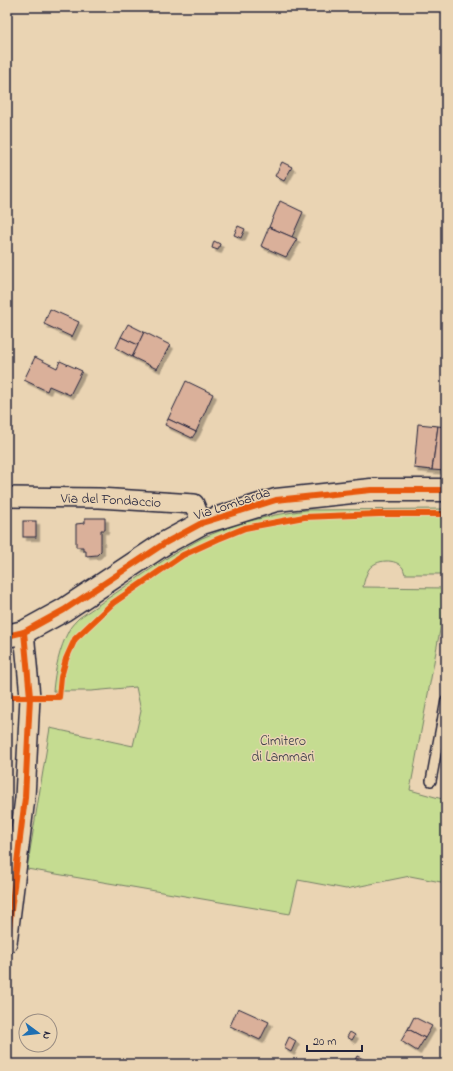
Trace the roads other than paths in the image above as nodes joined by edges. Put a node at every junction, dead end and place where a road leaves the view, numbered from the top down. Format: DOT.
graph roads {
  1 [pos="446,490"];
  2 [pos="7,497"];
  3 [pos="198,513"];
  4 [pos="15,634"];
  5 [pos="446,700"];
  6 [pos="431,781"];
  7 [pos="7,943"];
  1 -- 3 [label="street, Via Lombarda"];
  2 -- 3 [label="street, Via del Fondaccio"];
  3 -- 4 [label="street, Via Lombarda"];
  4 -- 7 [label="street"];
  5 -- 6 [label="lane"];
}
